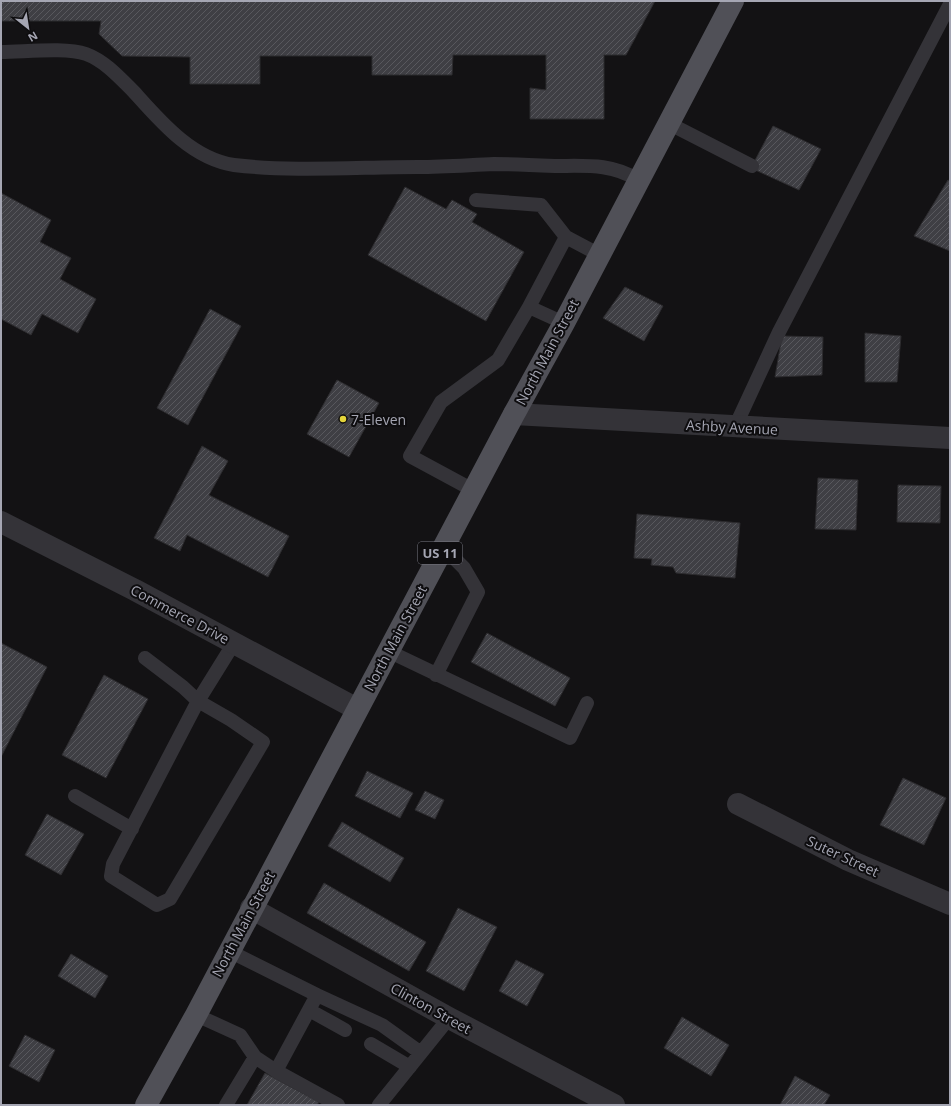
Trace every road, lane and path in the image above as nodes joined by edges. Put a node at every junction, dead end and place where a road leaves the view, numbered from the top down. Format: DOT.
graph roads {
  1 [pos="733,1"];
  2 [pos="950,4"];
  3 [pos="1,52"];
  4 [pos="668,123"];
  5 [pos="752,166"];
  6 [pos="638,180"];
  7 [pos="476,200"];
  8 [pos="566,237"];
  9 [pos="598,254"];
  10 [pos="528,307"];
  11 [pos="564,323"];
  12 [pos="514,414"];
  13 [pos="735,427"];
  14 [pos="948,434"];
  15 [pos="473,490"];
  16 [pos="1,522"];
  17 [pos="443,547"];
  18 [pos="234,643"];
  19 [pos="388,651"];
  20 [pos="145,658"];
  21 [pos="436,675"];
  22 [pos="198,701"];
  23 [pos="587,703"];
  24 [pos="357,709"];
  25 [pos="75,796"];
  26 [pos="738,804"];
  27 [pos="132,829"];
  28 [pos="950,904"];
  29 [pos="251,908"];
  30 [pos="228,951"];
  31 [pos="317,995"];
  32 [pos="309,1010"];
  33 [pos="196,1015"];
  34 [pos="449,1018"];
  35 [pos="345,1030"];
  36 [pos="371,1044"];
  37 [pos="421,1053"];
  38 [pos="255,1057"];
  39 [pos="410,1067"];
  40 [pos="276,1071"];
  41 [pos="151,1103"];
  42 [pos="226,1105"];
  43 [pos="338,1105"];
  44 [pos="379,1105"];
  45 [pos="614,1105"];
  1 -- 4 [label="main road, North Main Street / US 11"];
  2 -- 13 [label="lane"];
  3 -- 6 [label="lane"];
  4 -- 5 [label="lane"];
  4 -- 6 [label="main road, North Main Street / US 11"];
  6 -- 9 [label="main road, North Main Street / US 11"];
  7 -- 8 [label="lane"];
  8 -- 9 [label="lane"];
  8 -- 10 [label="lane"];
  9 -- 11 [label="main road, North Main Street / US 11"];
  10 -- 11 [label="lane"];
  10 -- 15 [label="lane"];
  11 -- 12 [label="main road, North Main Street / US 11"];
  12 -- 13 [label="street, Ashby Avenue"];
  12 -- 15 [label="main road, North Main Street / US 11"];
  13 -- 14 [label="street, Ashby Avenue"];
  15 -- 17 [label="main road, North Main Street / US 11"];
  16 -- 18 [label="street, Commerce Drive"];
  17 -- 19 [label="main road, North Main Street / US 11"];
  17 -- 21 [label="lane"];
  18 -- 22 [label="lane"];
  18 -- 24 [label="street, Commerce Drive"];
  19 -- 21 [label="lane"];
  19 -- 24 [label="main road, North Main Street / US 11"];
  20 -- 22 [label="lane"];
  21 -- 23 [label="lane"];
  22 -- 27 [label="lane"];
  22 -- 27 [label="lane"];
  24 -- 29 [label="main road, North Main Street / US 11"];
  25 -- 27 [label="lane"];
  26 -- 28 [label="street, Suter Street"];
  29 -- 30 [label="main road, North Main Street / US 11"];
  29 -- 34 [label="street, Clinton Street"];
  30 -- 31 [label="lane"];
  30 -- 33 [label="main road, North Main Street / US 11"];
  31 -- 32 [label="lane"];
  31 -- 37 [label="lane"];
  32 -- 35 [label="lane"];
  32 -- 40 [label="lane"];
  33 -- 38 [label="lane"];
  33 -- 41 [label="main road, North Main Street / US 11"];
  34 -- 37 [label="lane"];
  34 -- 45 [label="street, Clinton Street"];
  36 -- 39 [label="lane"];
  37 -- 39 [label="lane"];
  38 -- 40 [label="lane"];
  38 -- 42 [label="lane"];
  39 -- 44 [label="lane"];
  40 -- 43 [label="lane"];
}
